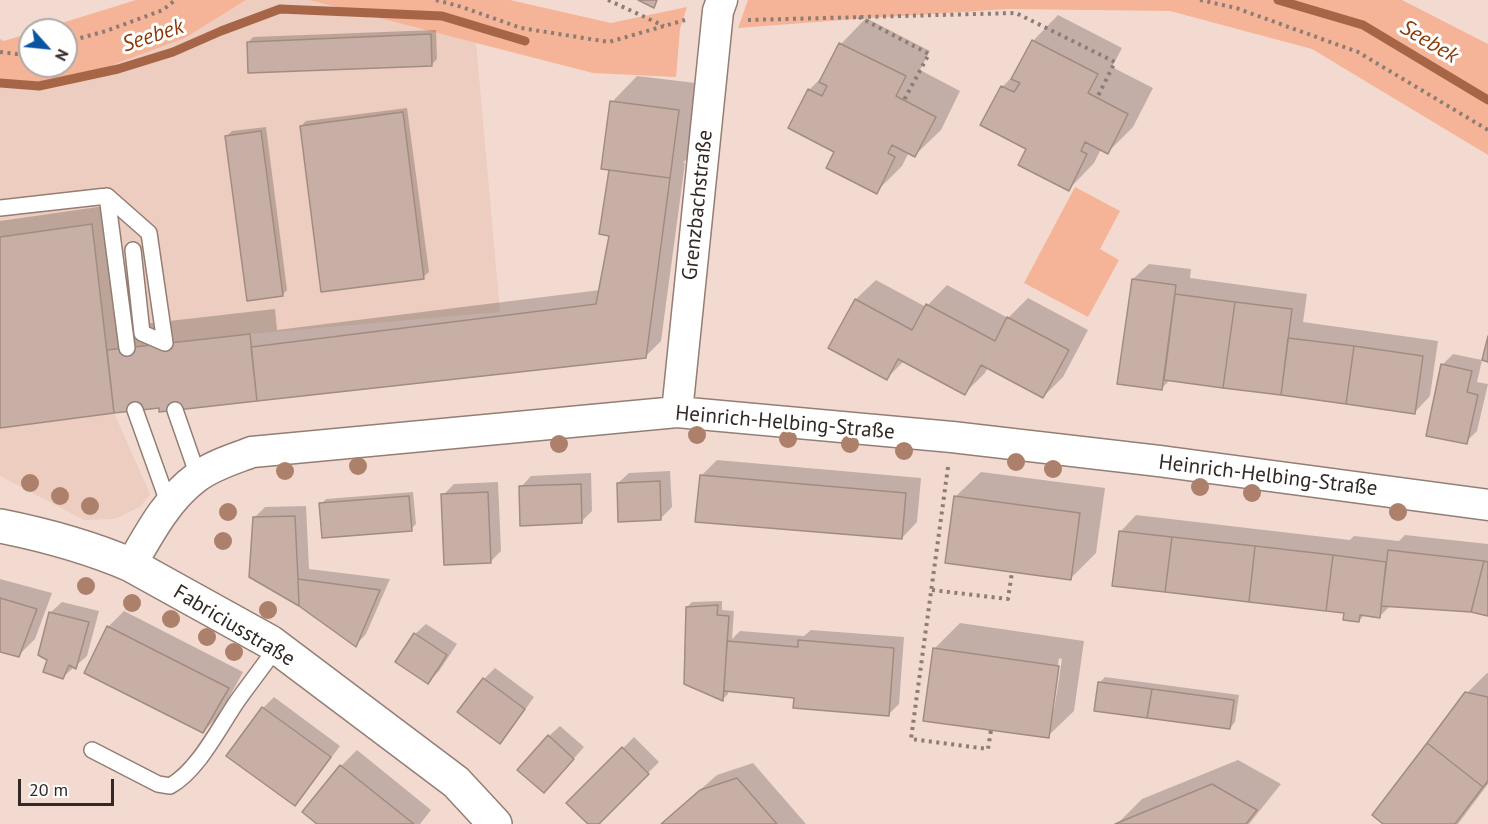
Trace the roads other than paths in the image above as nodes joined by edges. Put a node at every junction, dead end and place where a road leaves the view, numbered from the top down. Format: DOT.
graph roads {
  1 [pos="720,10"];
  2 [pos="106,196"];
  3 [pos="0,208"];
  4 [pos="133,249"];
  5 [pos="127,348"];
  6 [pos="135,410"];
  7 [pos="175,410"];
  8 [pos="677,412"];
  9 [pos="198,476"];
  10 [pos="169,505"];
  11 [pos="1488,505"];
  12 [pos="0,526"];
  13 [pos="131,566"];
  14 [pos="277,647"];
  15 [pos="92,750"];
  16 [pos="495,824"];
  1 -- 8 [label="street, Grenzbachstraße"];
  2 -- 3 [label="lane"];
  2 -- 4 [label="lane"];
  2 -- 5 [label="lane"];
  6 -- 10 [label="lane"];
  7 -- 9 [label="lane"];
  8 -- 9 [label="street, Heinrich-Helbing-Straße"];
  8 -- 11 [label="street, Heinrich-Helbing-Straße"];
  9 -- 10 [label="street, Heinrich-Helbing-Straße"];
  10 -- 13 [label="street, Heinrich-Helbing-Straße"];
  12 -- 13 [label="street, Fabriciusstraße"];
  13 -- 14 [label="street, Fabriciusstraße"];
  14 -- 15 [label="lane"];
  14 -- 16 [label="street, Fabriciusstraße"];
}
